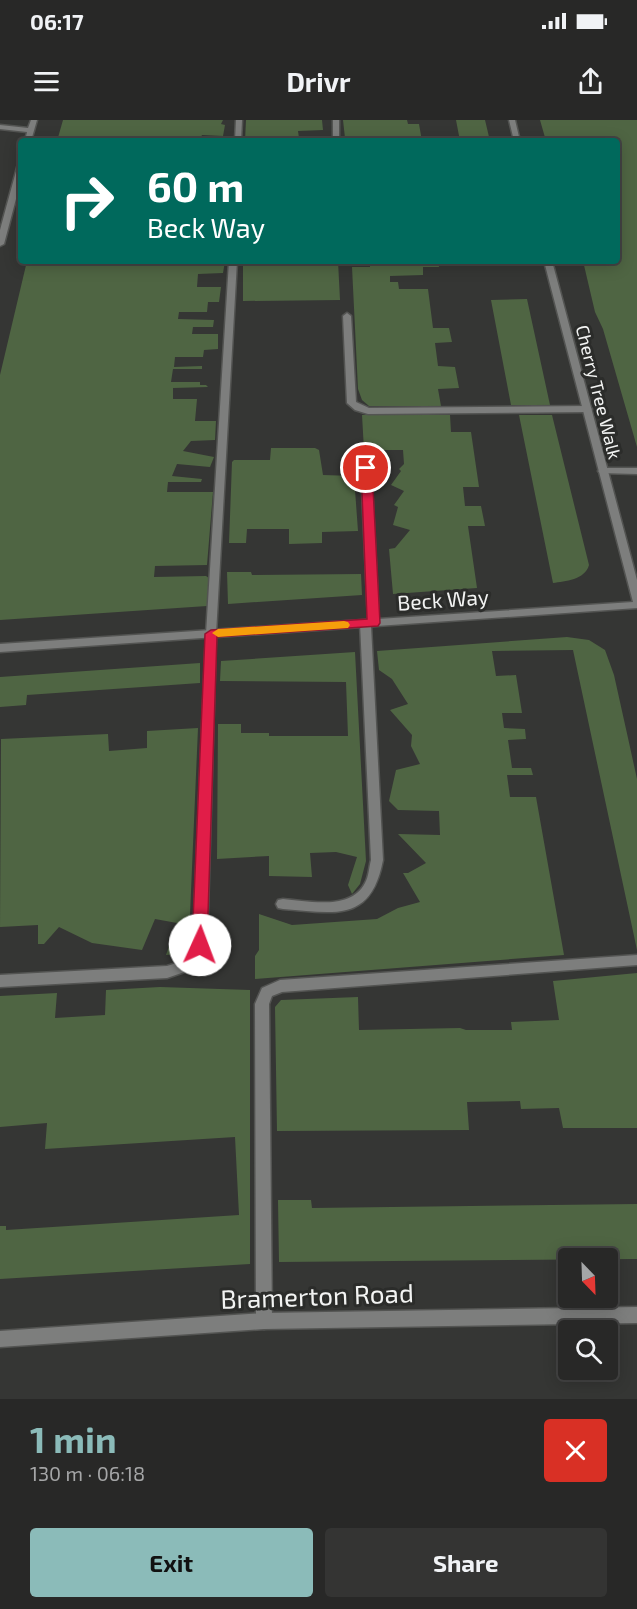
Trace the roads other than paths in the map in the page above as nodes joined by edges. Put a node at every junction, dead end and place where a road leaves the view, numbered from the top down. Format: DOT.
graph roads {
  1 [pos="34,120"];
  2 [pos="239,120"];
  3 [pos="336,120"];
  4 [pos="512,120"];
  5 [pos="0,127"];
  6 [pos="31,130"];
  7 [pos="29,138"];
  8 [pos="238,138"];
  9 [pos="336,138"];
  10 [pos="516,138"];
  11 [pos="18,177"];
  12 [pos="0,244"];
  13 [pos="233,264"];
  14 [pos="549,264"];
  15 [pos="347,316"];
  16 [pos="587,409"];
  17 [pos="366,468"];
  18 [pos="603,471"];
  19 [pos="637,471"];
  20 [pos="637,600"];
  21 [pos="637,605"];
  22 [pos="369,623"];
  23 [pos="211,634"];
  24 [pos="0,648"];
  25 [pos="283,904"];
  26 [pos="637,960"];
  27 [pos="0,981"];
  28 [pos="637,1315"];
  29 [pos="264,1321"];
  30 [pos="0,1339"];
  1 -- 6 [label="street"];
  2 -- 8 [label="street"];
  3 -- 9 [label="street"];
  4 -- 10 [label="street"];
  5 -- 6 [label="street"];
  6 -- 7 [label="street"];
  11 -- 12 [label="street"];
  13 -- 23 [label="street"];
  14 -- 16 [label="street, Cherry Tree Walk"];
  15 -- 16 [label="street"];
  16 -- 18 [label="street, Cherry Tree Walk"];
  17 -- 22 [label="street"];
  18 -- 19 [label="street"];
  18 -- 20 [label="street, Cherry Tree Walk"];
  21 -- 22 [label="street, Beck Way"];
  22 -- 23 [label="street, Beck Way"];
  22 -- 25 [label="street"];
  23 -- 24 [label="street, Beck Way"];
  23 -- 27 [label="street"];
  26 -- 29 [label="street"];
  28 -- 29 [label="street, Bramerton Road"];
  29 -- 30 [label="street, Bramerton Road"];
}
